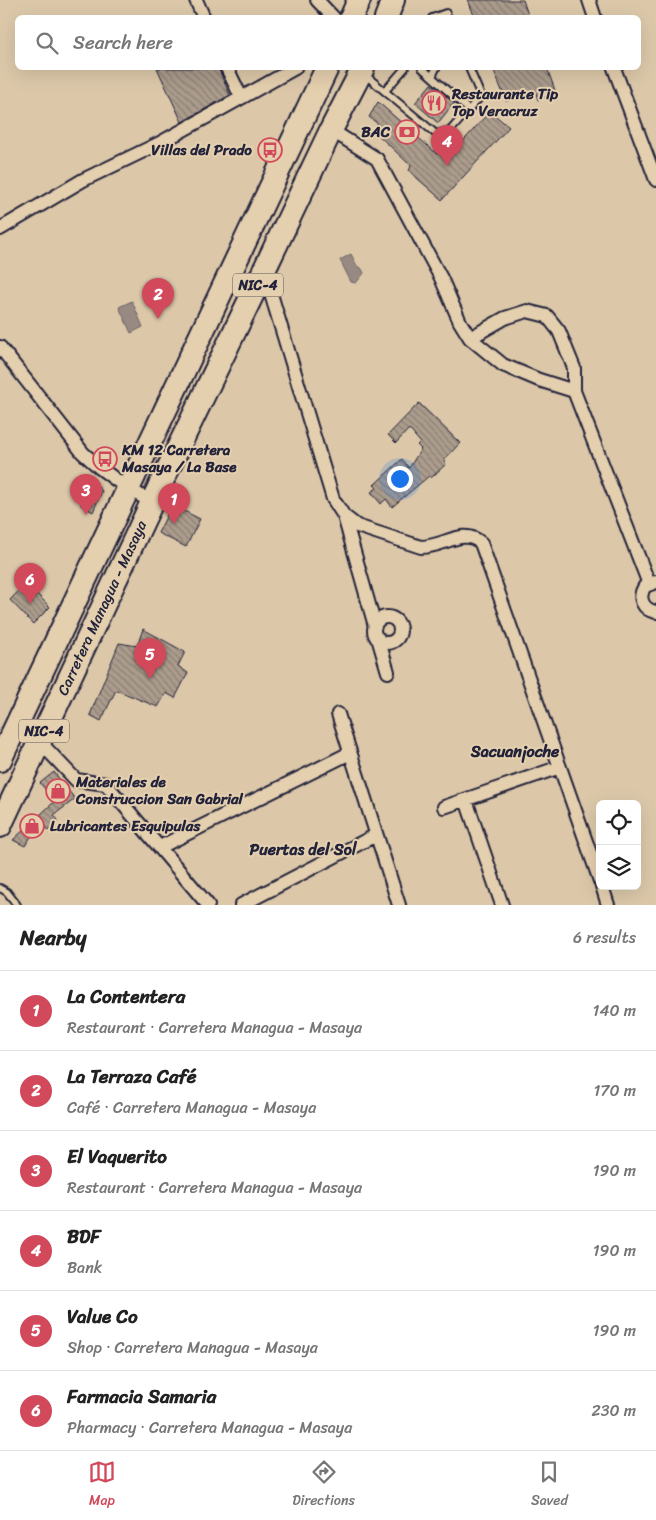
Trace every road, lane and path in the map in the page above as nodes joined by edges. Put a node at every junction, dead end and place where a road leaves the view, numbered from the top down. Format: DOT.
graph roads {
  1 [pos="196,0"];
  2 [pos="318,0"];
  3 [pos="358,0"];
  4 [pos="589,0"];
  5 [pos="203,15"];
  6 [pos="331,15"];
  7 [pos="352,15"];
  8 [pos="594,15"];
  9 [pos="228,70"];
  10 [pos="292,70"];
  11 [pos="326,70"];
  12 [pos="361,70"];
  13 [pos="363,70"];
  14 [pos="403,70"];
  15 [pos="424,70"];
  16 [pos="435,70"];
  17 [pos="470,70"];
  18 [pos="615,70"];
  19 [pos="432,77"];
  20 [pos="385,92"];
  21 [pos="241,97"];
  22 [pos="469,110"];
  23 [pos="331,130"];
  24 [pos="656,180"];
  25 [pos="0,230"];
  26 [pos="258,283"];
  27 [pos="470,338"];
  28 [pos="0,347"];
  29 [pos="574,391"];
  30 [pos="127,488"];
  31 [pos="152,502"];
  32 [pos="344,516"];
  33 [pos="653,583"];
  34 [pos="656,612"];
  35 [pos="388,672"];
  36 [pos="338,714"];
  37 [pos="40,741"];
  38 [pos="350,752"];
  39 [pos="2,757"];
  40 [pos="560,767"];
  41 [pos="26,770"];
  42 [pos="8,787"];
  43 [pos="466,800"];
  44 [pos="444,807"];
  45 [pos="0,826"];
  46 [pos="376,835"];
  47 [pos="160,847"];
  48 [pos="596,870"];
  49 [pos="0,888"];
  50 [pos="603,890"];
  51 [pos="17,905"];
  52 [pos="208,905"];
  53 [pos="242,905"];
  54 [pos="399,905"];
  55 [pos="502,905"];
  56 [pos="608,905"];
  1 -- 5 [label="street"];
  2 -- 6 [label="street"];
  3 -- 7 [label="highway"];
  4 -- 8 [label="street"];
  9 -- 21 [label="street"];
  10 -- 21 [label="street"];
  11 -- 30 [label="highway, Carretera Managua - Masaya / NIC-4"];
  12 -- 23 [label="highway, Carretera Managua - Masaya / NIC-4"];
  13 -- 20 [label="lane"];
  14 -- 20 [label="lane"];
  15 -- 19 [label="lane"];
  16 -- 19 [label="lane"];
  17 -- 22 [label="lane"];
  18 -- 24 [label="street"];
  19 -- 22 [label="lane"];
  20 -- 22 [label="lane"];
  21 -- 25 [label="street"];
  23 -- 26 [label="highway, Carretera Managua - Masaya / NIC-4"];
  23 -- 27 [label="street"];
  26 -- 31 [label="highway, Carretera Managua - Masaya / NIC-4"];
  26 -- 32 [label="street"];
  27 -- 29 [label="street"];
  27 -- 29 [label="street"];
  28 -- 30 [label="street"];
  29 -- 33 [label="street"];
  30 -- 31 [label="street"];
  30 -- 39 [label="highway, Carretera Managua - Masaya / NIC-4"];
  31 -- 37 [label="highway, Carretera Managua - Masaya / NIC-4"];
  32 -- 35 [label="street"];
  32 -- 40 [label="street"];
  33 -- 34 [label="street"];
  36 -- 38 [label="street"];
  37 -- 41 [label="highway, Carretera Managua - Masaya / NIC-4"];
  37 -- 47 [label="street"];
  38 -- 46 [label="street"];
  38 -- 47 [label="street"];
  39 -- 41 [label="highway"];
  40 -- 43 [label="street"];
  40 -- 48 [label="street"];
  41 -- 42 [label="highway, Carretera Managua - Masaya / NIC-4"];
  42 -- 45 [label="highway, Carretera Managua - Masaya / NIC-4"];
  43 -- 44 [label="street"];
  43 -- 55 [label="street"];
  46 -- 53 [label="street"];
  46 -- 54 [label="street"];
  47 -- 52 [label="street"];
  49 -- 51 [label="lane"];
  50 -- 56 [label="street"];
}
